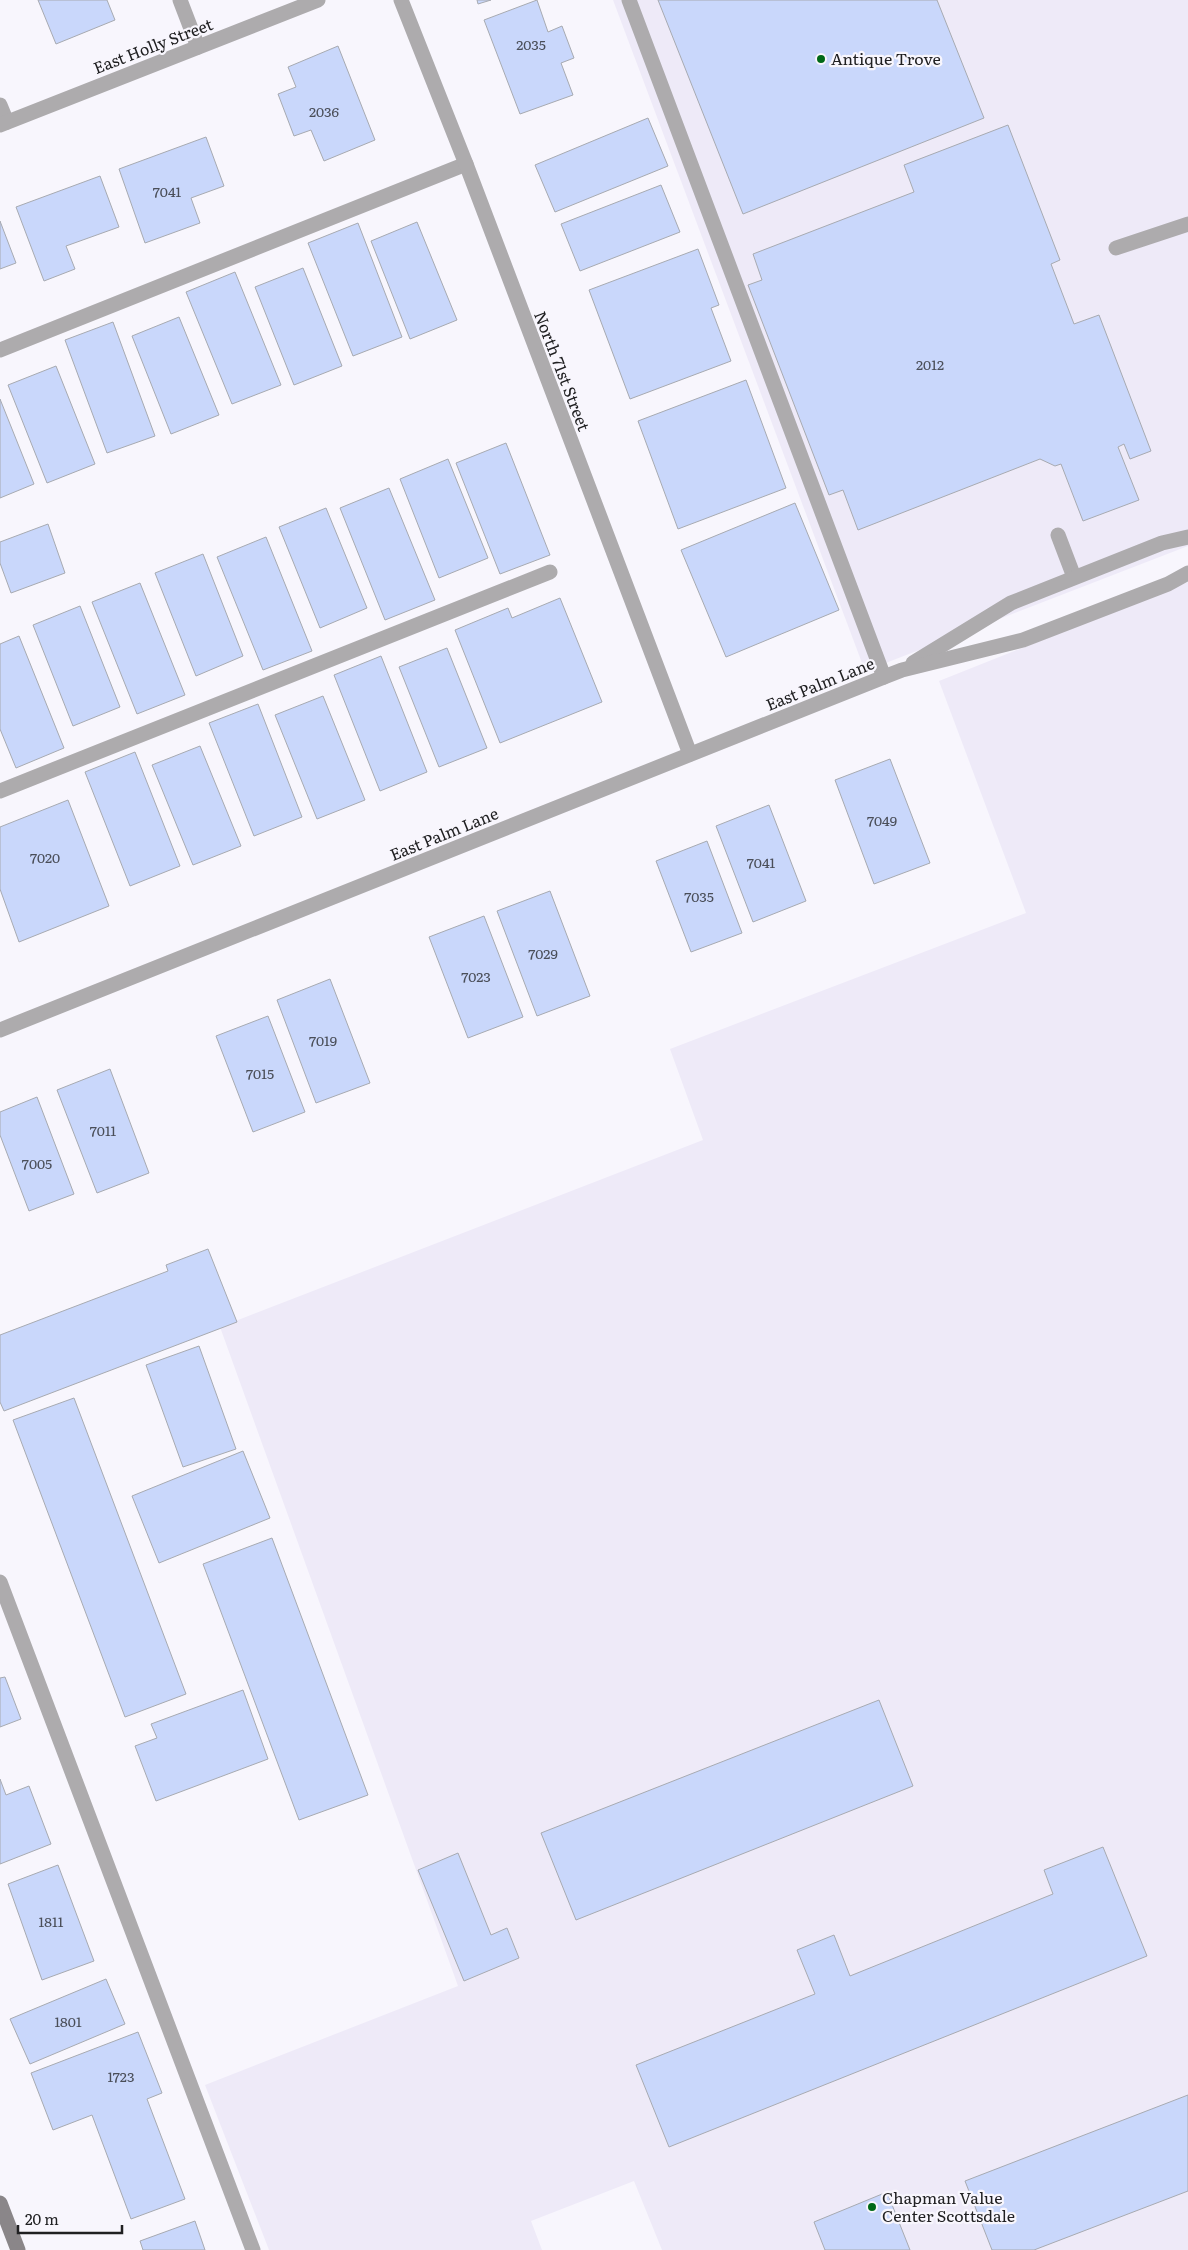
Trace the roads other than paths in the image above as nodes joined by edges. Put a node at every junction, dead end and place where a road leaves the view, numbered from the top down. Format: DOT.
graph roads {
  1 [pos="180,0"];
  2 [pos="318,0"];
  3 [pos="401,0"];
  4 [pos="629,0"];
  5 [pos="198,47"];
  6 [pos="0,105"];
  7 [pos="3,123"];
  8 [pos="466,164"];
  9 [pos="1188,224"];
  10 [pos="1116,248"];
  11 [pos="0,350"];
  12 [pos="1058,535"];
  13 [pos="1188,537"];
  14 [pos="550,572"];
  15 [pos="1188,573"];
  16 [pos="1074,577"];
  17 [pos="902,670"];
  18 [pos="884,677"];
  19 [pos="690,754"];
  20 [pos="0,791"];
  21 [pos="0,1030"];
  22 [pos="0,1582"];
  23 [pos="0,2205"];
  24 [pos="18,2250"];
  25 [pos="253,2250"];
  1 -- 5 [label="street"];
  2 -- 5 [label="street, East Holly Street"];
  3 -- 8 [label="street, North 71st Street"];
  4 -- 18 [label="street"];
  5 -- 7 [label="street, East Holly Street"];
  6 -- 7 [label="street"];
  8 -- 11 [label="street"];
  8 -- 19 [label="street, North 71st Street"];
  9 -- 10 [label="street"];
  12 -- 16 [label="street"];
  13 -- 16 [label="street, East Palm Lane"];
  14 -- 20 [label="street"];
  15 -- 17 [label="street, East Palm Lane"];
  16 -- 17 [label="street, East Palm Lane"];
  17 -- 18 [label="street, East Palm Lane"];
  18 -- 19 [label="street, East Palm Lane"];
  19 -- 21 [label="street, East Palm Lane"];
  22 -- 25 [label="street"];
  23 -- 24 [label="street"];
}
